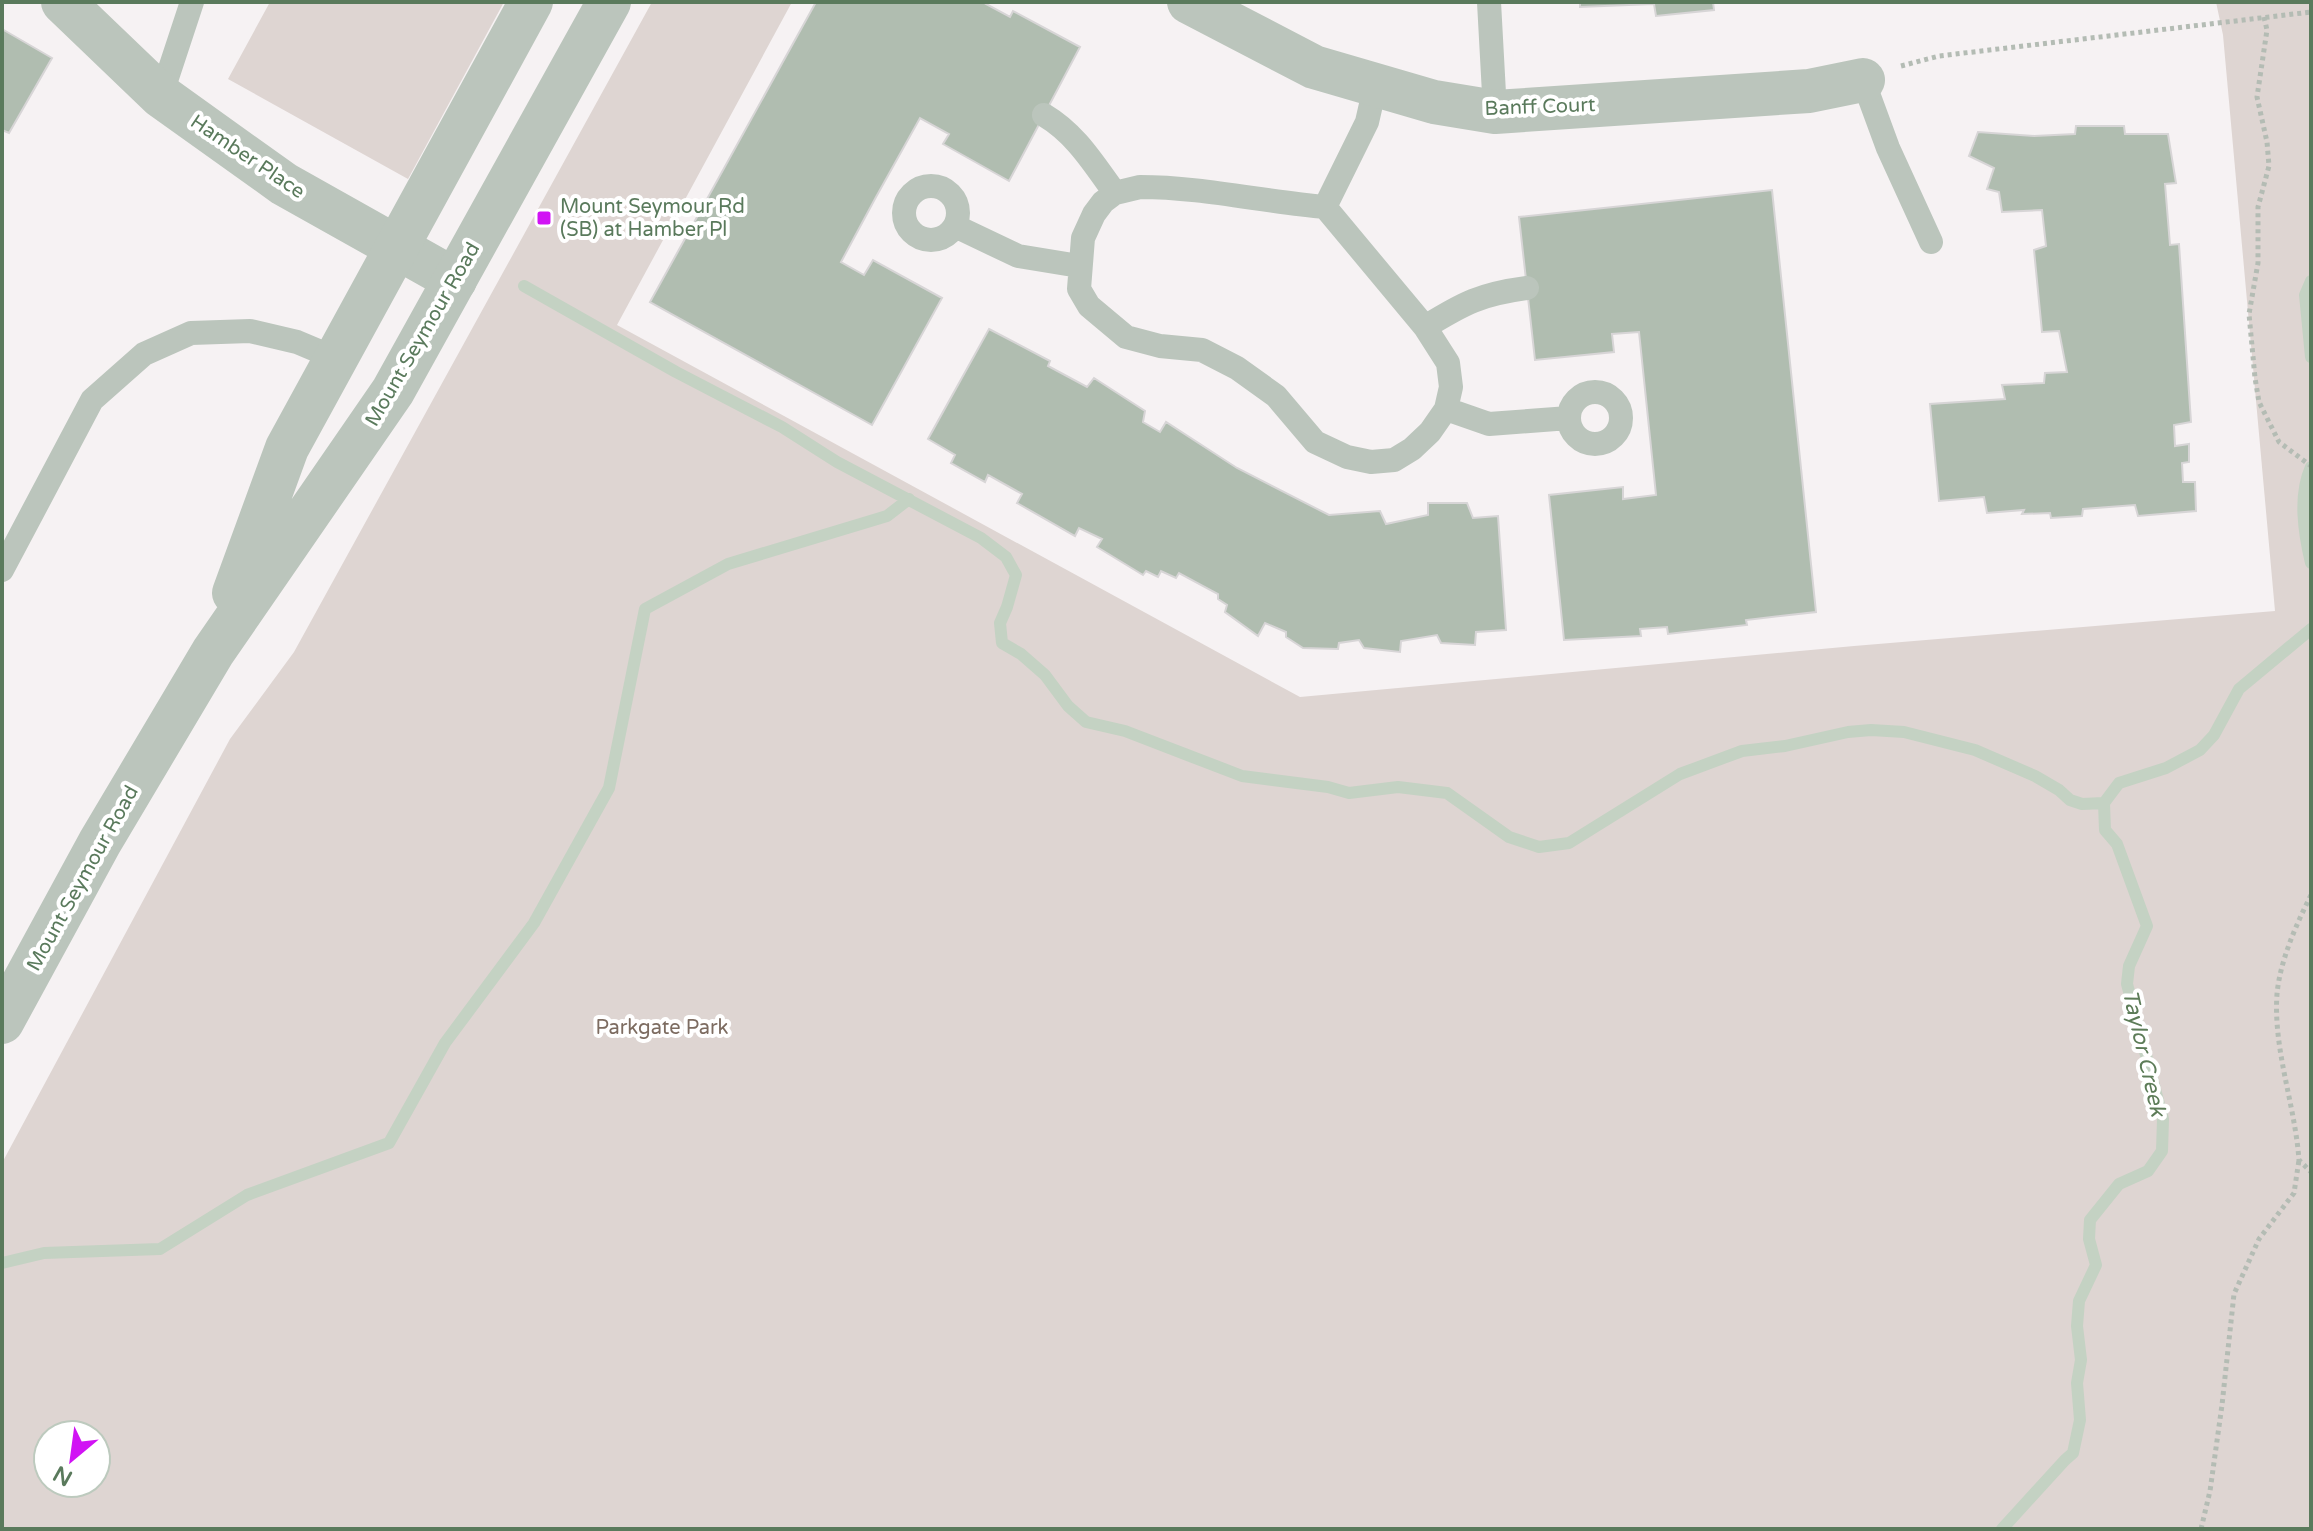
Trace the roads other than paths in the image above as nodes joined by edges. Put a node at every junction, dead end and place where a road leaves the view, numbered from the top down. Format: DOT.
graph roads {
  1 [pos="63,2"];
  2 [pos="192,2"];
  3 [pos="531,2"];
  4 [pos="609,2"];
  5 [pos="1189,2"];
  6 [pos="1489,2"];
  7 [pos="1863,80"];
  8 [pos="1375,87"];
  9 [pos="161,96"];
  10 [pos="1495,112"];
  11 [pos="1044,115"];
  12 [pos="1115,193"];
  13 [pos="1325,207"];
  14 [pos="955,226"];
  15 [pos="1931,242"];
  16 [pos="397,248"];
  17 [pos="1079,266"];
  18 [pos="455,280"];
  19 [pos="1527,288"];
  20 [pos="1425,327"];
  21 [pos="335,358"];
  22 [pos="1446,409"];
  23 [pos="1569,418"];
  24 [pos="2,570"];
  25 [pos="213,652"];
  26 [pos="2,1022"];
  1 -- 9 [label="street, Hamber Place"];
  2 -- 9 [label="lane"];
  3 -- 16 [label="street, Mount Seymour Road"];
  4 -- 18 [label="street, Mount Seymour Road"];
  5 -- 8 [label="street, Banff Court"];
  6 -- 10 [label="lane"];
  7 -- 10 [label="street, Banff Court"];
  7 -- 15 [label="lane"];
  8 -- 10 [label="street, Banff Court"];
  8 -- 13 [label="lane"];
  9 -- 16 [label="street, Hamber Place"];
  11 -- 12 [label="lane"];
  12 -- 13 [label="lane"];
  12 -- 17 [label="lane"];
  13 -- 20 [label="lane"];
  14 -- 17 [label="lane"];
  16 -- 18 [label="street, Hamber Place"];
  16 -- 21 [label="street, Mount Seymour Road"];
  17 -- 22 [label="lane"];
  18 -- 25 [label="street, Mount Seymour Road"];
  19 -- 20 [label="lane"];
  20 -- 22 [label="lane"];
  21 -- 24 [label="lane"];
  21 -- 25 [label="street, Mount Seymour Road"];
  22 -- 23 [label="lane"];
  25 -- 26 [label="street, Mount Seymour Road"];
}
